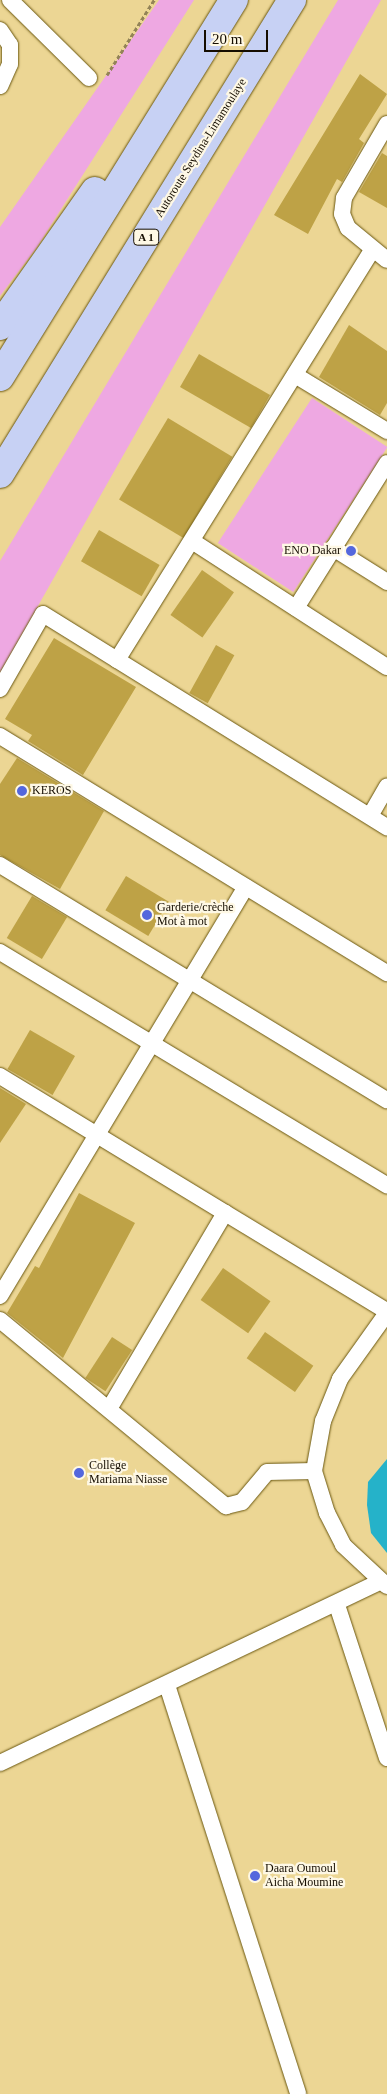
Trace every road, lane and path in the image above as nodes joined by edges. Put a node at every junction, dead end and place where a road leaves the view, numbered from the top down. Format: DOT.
graph roads {
  1 [pos="10,0"];
  2 [pos="154,0"];
  3 [pos="234,0"];
  4 [pos="292,0"];
  5 [pos="0,30"];
  6 [pos="89,78"];
  7 [pos="0,86"];
  8 [pos="166,108"];
  9 [pos="387,124"];
  10 [pos="372,251"];
  11 [pos="387,260"];
  12 [pos="0,326"];
  13 [pos="295,374"];
  14 [pos="0,377"];
  15 [pos="387,430"];
  16 [pos="387,463"];
  17 [pos="0,474"];
  18 [pos="192,541"];
  19 [pos="333,548"];
  20 [pos="387,582"];
  21 [pos="296,608"];
  22 [pos="118,660"];
  23 [pos="387,667"];
  24 [pos="0,689"];
  25 [pos="0,736"];
  26 [pos="387,787"];
  27 [pos="370,816"];
  28 [pos="387,827"];
  29 [pos="0,865"];
  30 [pos="246,887"];
  31 [pos="0,952"];
  32 [pos="387,972"];
  33 [pos="190,981"];
  34 [pos="152,1044"];
  35 [pos="0,1076"];
  36 [pos="387,1100"];
  37 [pos="97,1135"];
  38 [pos="387,1185"];
  39 [pos="226,1213"];
  40 [pos="0,1296"];
  41 [pos="387,1312"];
  42 [pos="0,1320"];
  43 [pos="109,1409"];
  44 [pos="314,1471"];
  45 [pos="384,1584"];
  46 [pos="337,1605"];
  47 [pos="167,1685"];
  48 [pos="387,1758"];
  49 [pos="0,1763"];
  50 [pos="298,2094"];
  1 -- 6 [label="street"];
  2 -- 6 [label="path"];
  3 -- 8 [label="highway"];
  4 -- 17 [label="highway, Autoroute Seydina-Limamoulaye / A 1"];
  5 -- 7 [label="street"];
  8 -- 12 [label="highway"];
  8 -- 14 [label="highway"];
  9 -- 10 [label="street"];
  10 -- 11 [label="street"];
  10 -- 13 [label="street"];
  13 -- 15 [label="street"];
  13 -- 18 [label="street"];
  16 -- 19 [label="street"];
  18 -- 21 [label="street"];
  18 -- 22 [label="street"];
  19 -- 20 [label="street"];
  19 -- 21 [label="street"];
  21 -- 23 [label="street"];
  22 -- 24 [label="street"];
  22 -- 27 [label="street"];
  25 -- 30 [label="street"];
  26 -- 27 [label="street"];
  27 -- 28 [label="street"];
  29 -- 33 [label="street"];
  30 -- 32 [label="street"];
  30 -- 33 [label="street"];
  31 -- 34 [label="street"];
  33 -- 34 [label="street"];
  33 -- 36 [label="street"];
  34 -- 37 [label="street"];
  34 -- 38 [label="street"];
  35 -- 37 [label="street"];
  37 -- 39 [label="street"];
  37 -- 40 [label="street"];
  39 -- 41 [label="street"];
  39 -- 43 [label="street"];
  41 -- 44 [label="street"];
  42 -- 43 [label="street"];
  43 -- 44 [label="street"];
  44 -- 45 [label="street"];
  45 -- 46 [label="street"];
  46 -- 47 [label="street"];
  46 -- 48 [label="street"];
  47 -- 49 [label="street"];
  47 -- 50 [label="street"];
}
